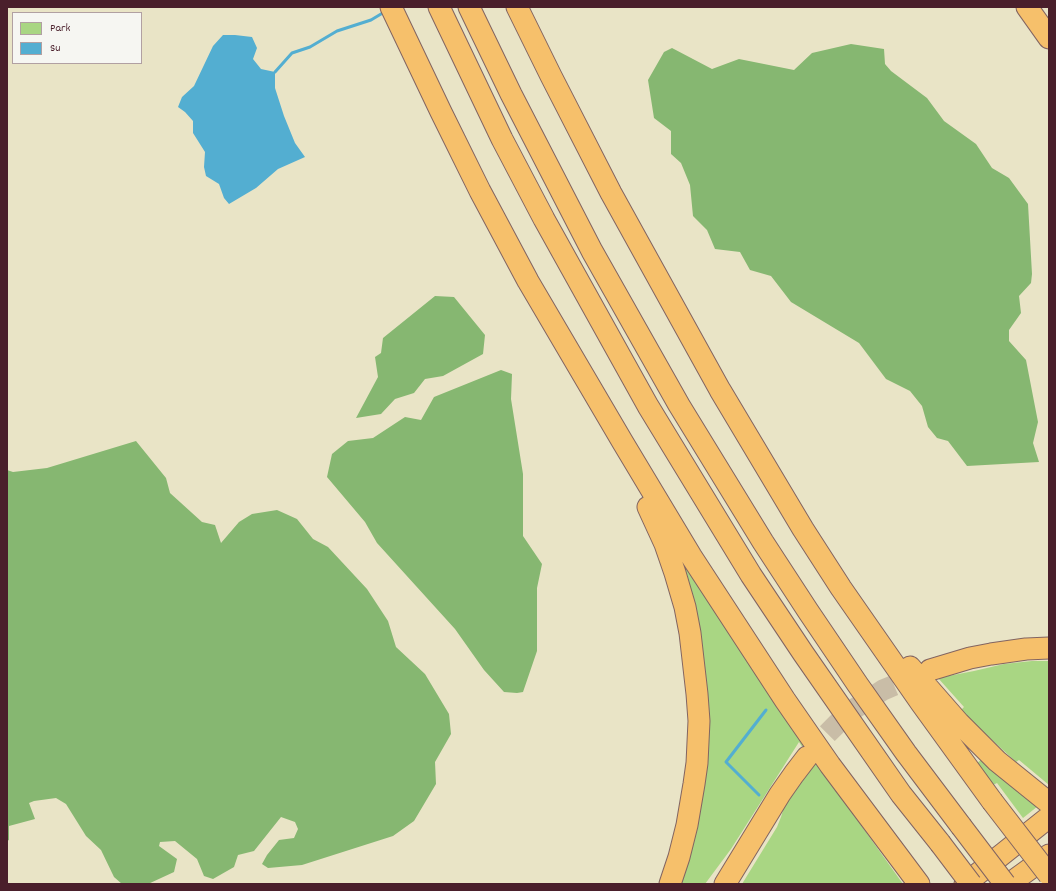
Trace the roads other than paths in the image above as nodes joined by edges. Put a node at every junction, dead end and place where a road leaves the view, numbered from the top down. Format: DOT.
graph roads {
  1 [pos="391,7"];
  2 [pos="439,7"];
  3 [pos="470,7"];
  4 [pos="517,7"];
  5 [pos="1027,7"];
  6 [pos="1039,7"];
  7 [pos="1049,20"];
  8 [pos="1049,38"];
  9 [pos="528,281"];
  10 [pos="770,474"];
  11 [pos="1049,648"];
  12 [pos="930,670"];
  13 [pos="807,758"];
  14 [pos="1049,803"];
  15 [pos="1049,817"];
  16 [pos="1049,846"];
  17 [pos="1049,855"];
  18 [pos="1049,875"];
  19 [pos="914,877"];
  20 [pos="1011,882"];
  21 [pos="670,884"];
  22 [pos="725,884"];
  23 [pos="965,884"];
  24 [pos="971,884"];
  1 -- 9 [label="highway"];
  2 -- 24 [label="highway, bridge"];
  3 -- 20 [label="highway, bridge"];
  4 -- 10 [label="highway"];
  5 -- 8 [label="highway"];
  6 -- 7 [label="highway"];
  9 -- 19 [label="highway"];
  9 -- 21 [label="highway"];
  10 -- 14 [label="highway"];
  10 -- 18 [label="highway, bridge"];
  11 -- 12 [label="highway"];
  13 -- 22 [label="highway"];
  15 -- 23 [label="highway"];
  16 -- 20 [label="highway"];
  17 -- 20 [label="highway"];
}
